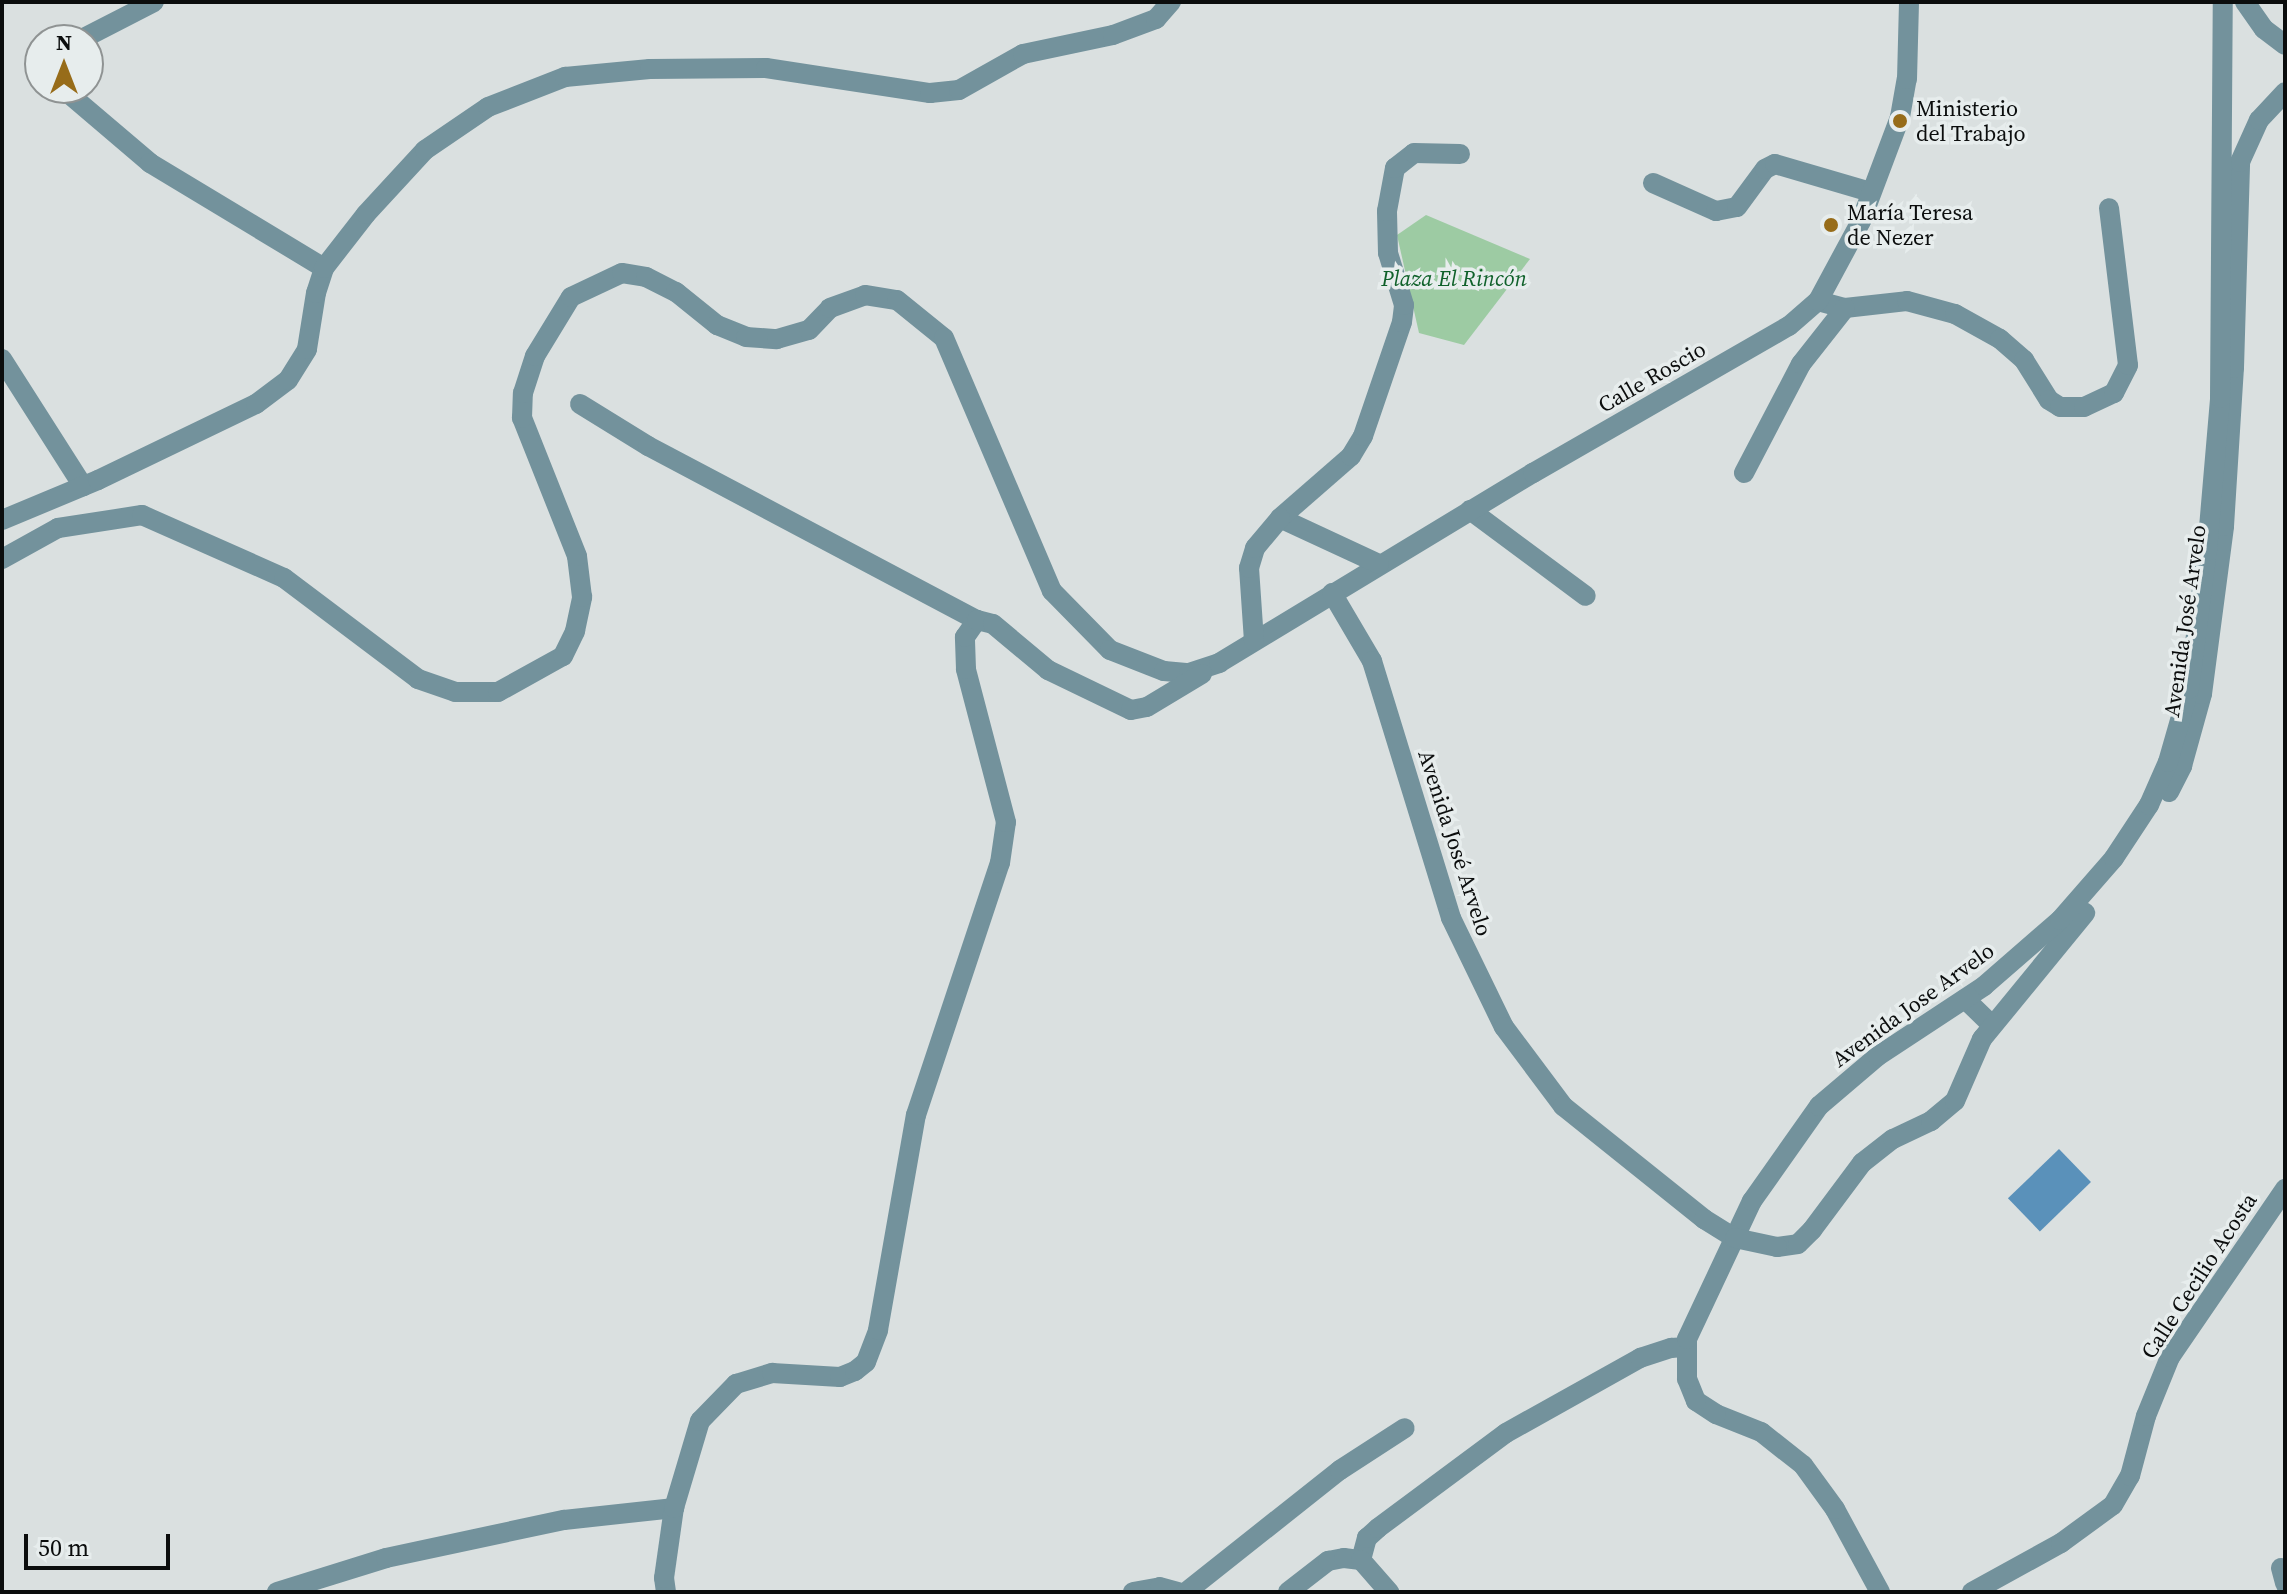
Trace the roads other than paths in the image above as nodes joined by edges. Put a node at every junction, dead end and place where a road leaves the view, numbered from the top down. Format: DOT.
graph roads {
  1 [pos="154,2"];
  2 [pos="1171,2"];
  3 [pos="1909,2"];
  4 [pos="2223,2"];
  5 [pos="2245,2"];
  6 [pos="104,28"];
  7 [pos="2285,45"];
  8 [pos="2285,92"];
  9 [pos="81,104"];
  10 [pos="1460,154"];
  11 [pos="1653,183"];
  12 [pos="1871,192"];
  13 [pos="2109,208"];
  14 [pos="324,268"];
  15 [pos="1818,301"];
  16 [pos="1845,308"];
  17 [pos="2,359"];
  18 [pos="580,404"];
  19 [pos="1744,473"];
  20 [pos="83,486"];
  21 [pos="1470,510"];
  22 [pos="1280,518"];
  23 [pos="2,520"];
  24 [pos="2,559"];
  25 [pos="1379,564"];
  26 [pos="1332,593"];
  27 [pos="1586,596"];
  28 [pos="977,620"];
  29 [pos="1254,641"];
  30 [pos="1219,663"];
  31 [pos="2090,886"];
  32 [pos="1965,999"];
  33 [pos="1992,1025"];
  34 [pos="2285,1189"];
  35 [pos="1687,1347"];
  36 [pos="1405,1428"];
  37 [pos="674,1508"];
  38 [pos="1361,1560"];
  39 [pos="277,1592"];
  40 [pos="666,1592"];
  41 [pos="1133,1592"];
  42 [pos="1178,1592"];
  43 [pos="1186,1592"];
  44 [pos="1288,1592"];
  45 [pos="1389,1592"];
  46 [pos="1880,1592"];
  47 [pos="1972,1592"];
  1 -- 6 [label="street"];
  2 -- 14 [label="street"];
  3 -- 12 [label="street, Calle Roscio"];
  4 -- 31 [label="street, Avenida José Arvelo"];
  5 -- 7 [label="street"];
  8 -- 33 [label="street, Avenida José Arvelo"];
  9 -- 14 [label="street"];
  10 -- 22 [label="street"];
  11 -- 12 [label="street"];
  12 -- 15 [label="street, Calle Roscio"];
  13 -- 16 [label="street"];
  14 -- 20 [label="street"];
  15 -- 16 [label="street"];
  15 -- 21 [label="street, Calle Roscio"];
  16 -- 19 [label="street"];
  17 -- 20 [label="street"];
  18 -- 28 [label="street"];
  20 -- 23 [label="street"];
  21 -- 25 [label="street, Calle Roscio"];
  21 -- 27 [label="street"];
  22 -- 25 [label="street"];
  22 -- 29 [label="street"];
  24 -- 30 [label="street"];
  25 -- 26 [label="street, Calle Roscio"];
  26 -- 29 [label="street, Calle Roscio"];
  26 -- 33 [label="street, Avenida José Arvelo, bridge"];
  28 -- 30 [label="street, Calle Roscio"];
  28 -- 37 [label="street"];
  29 -- 30 [label="street, Calle Roscio"];
  31 -- 32 [label="street, Avenida Jose Arvelo"];
  32 -- 33 [label="street"];
  32 -- 35 [label="street, Avenida Jose Arvelo"];
  34 -- 47 [label="street, Calle Cecilio Acosta"];
  35 -- 38 [label="street"];
  35 -- 46 [label="street, Avenida Jose Arvelo"];
  36 -- 43 [label="street"];
  37 -- 39 [label="street"];
  37 -- 40 [label="street"];
  38 -- 44 [label="street"];
  38 -- 45 [label="street"];
  41 -- 42 [label="street"];
}
